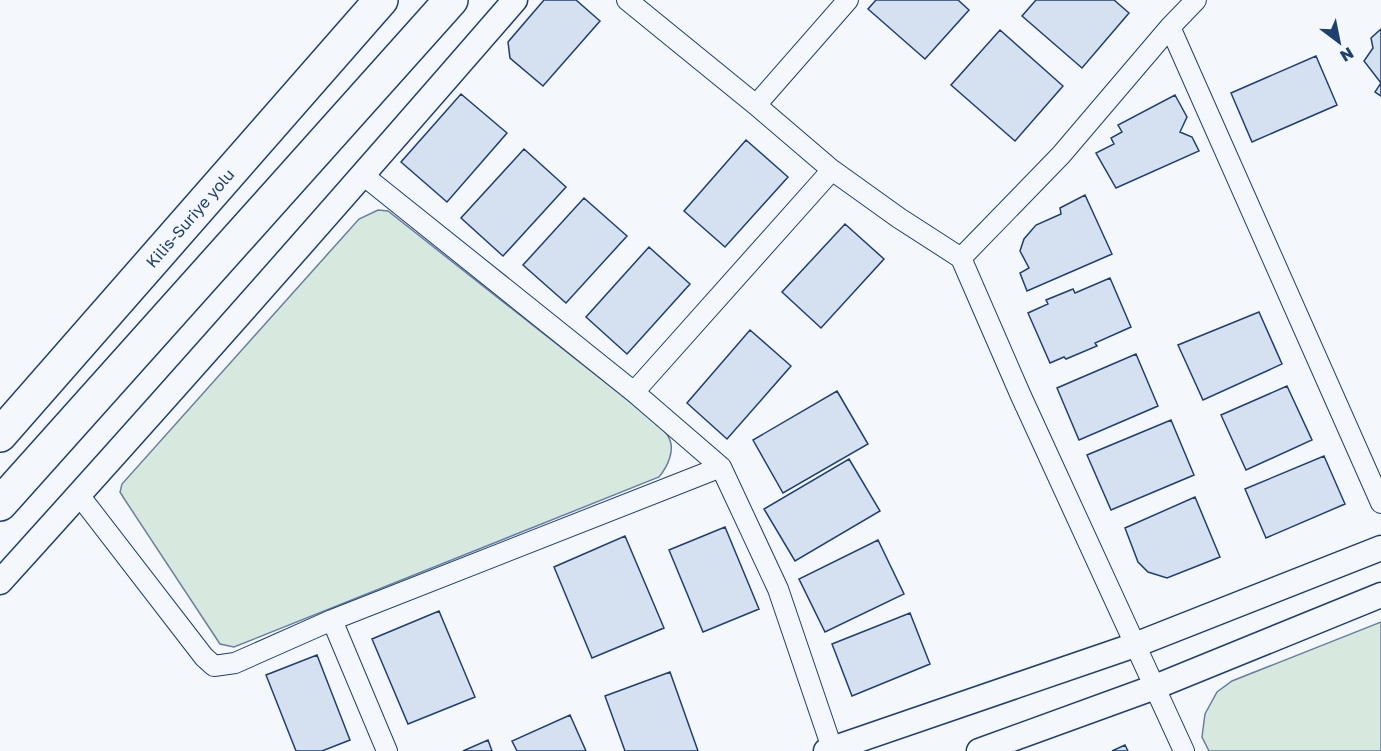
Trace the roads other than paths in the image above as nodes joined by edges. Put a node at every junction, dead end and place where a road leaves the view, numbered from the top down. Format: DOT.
graph roads {
  1 [pos="381,0"];
  2 [pos="451,0"];
  3 [pos="515,0"];
  4 [pos="627,0"];
  5 [pos="848,0"];
  6 [pos="1196,0"];
  7 [pos="1170,27"];
  8 [pos="756,105"];
  9 [pos="832,170"];
  10 [pos="363,175"];
  11 [pos="961,258"];
  12 [pos="634,392"];
  13 [pos="0,435"];
  14 [pos="721,467"];
  15 [pos="79,495"];
  16 [pos="1381,503"];
  17 [pos="0,504"];
  18 [pos="1381,548"];
  19 [pos="0,582"];
  20 [pos="1381,595"];
  21 [pos="332,620"];
  22 [pos="1135,645"];
  23 [pos="1155,687"];
  24 [pos="829,750"];
  25 [pos="387,751"];
  26 [pos="979,751"];
  27 [pos="1184,751"];
  1 -- 13 [label="highway, Kilis-Suriye yolu"];
  2 -- 17 [label="highway"];
  3 -- 10 [label="street"];
  4 -- 8 [label="street"];
  5 -- 8 [label="street"];
  6 -- 7 [label="street"];
  7 -- 11 [label="street"];
  7 -- 16 [label="street"];
  8 -- 9 [label="street"];
  9 -- 11 [label="street"];
  9 -- 12 [label="street"];
  10 -- 12 [label="street"];
  10 -- 15 [label="street"];
  11 -- 22 [label="street"];
  12 -- 14 [label="street"];
  14 -- 21 [label="street"];
  14 -- 24 [label="street"];
  15 -- 19 [label="street"];
  15 -- 21 [label="street"];
  18 -- 22 [label="street"];
  20 -- 23 [label="street"];
  21 -- 25 [label="street"];
  22 -- 23 [label="street"];
  22 -- 24 [label="street"];
  23 -- 26 [label="street"];
  23 -- 27 [label="street"];
}
